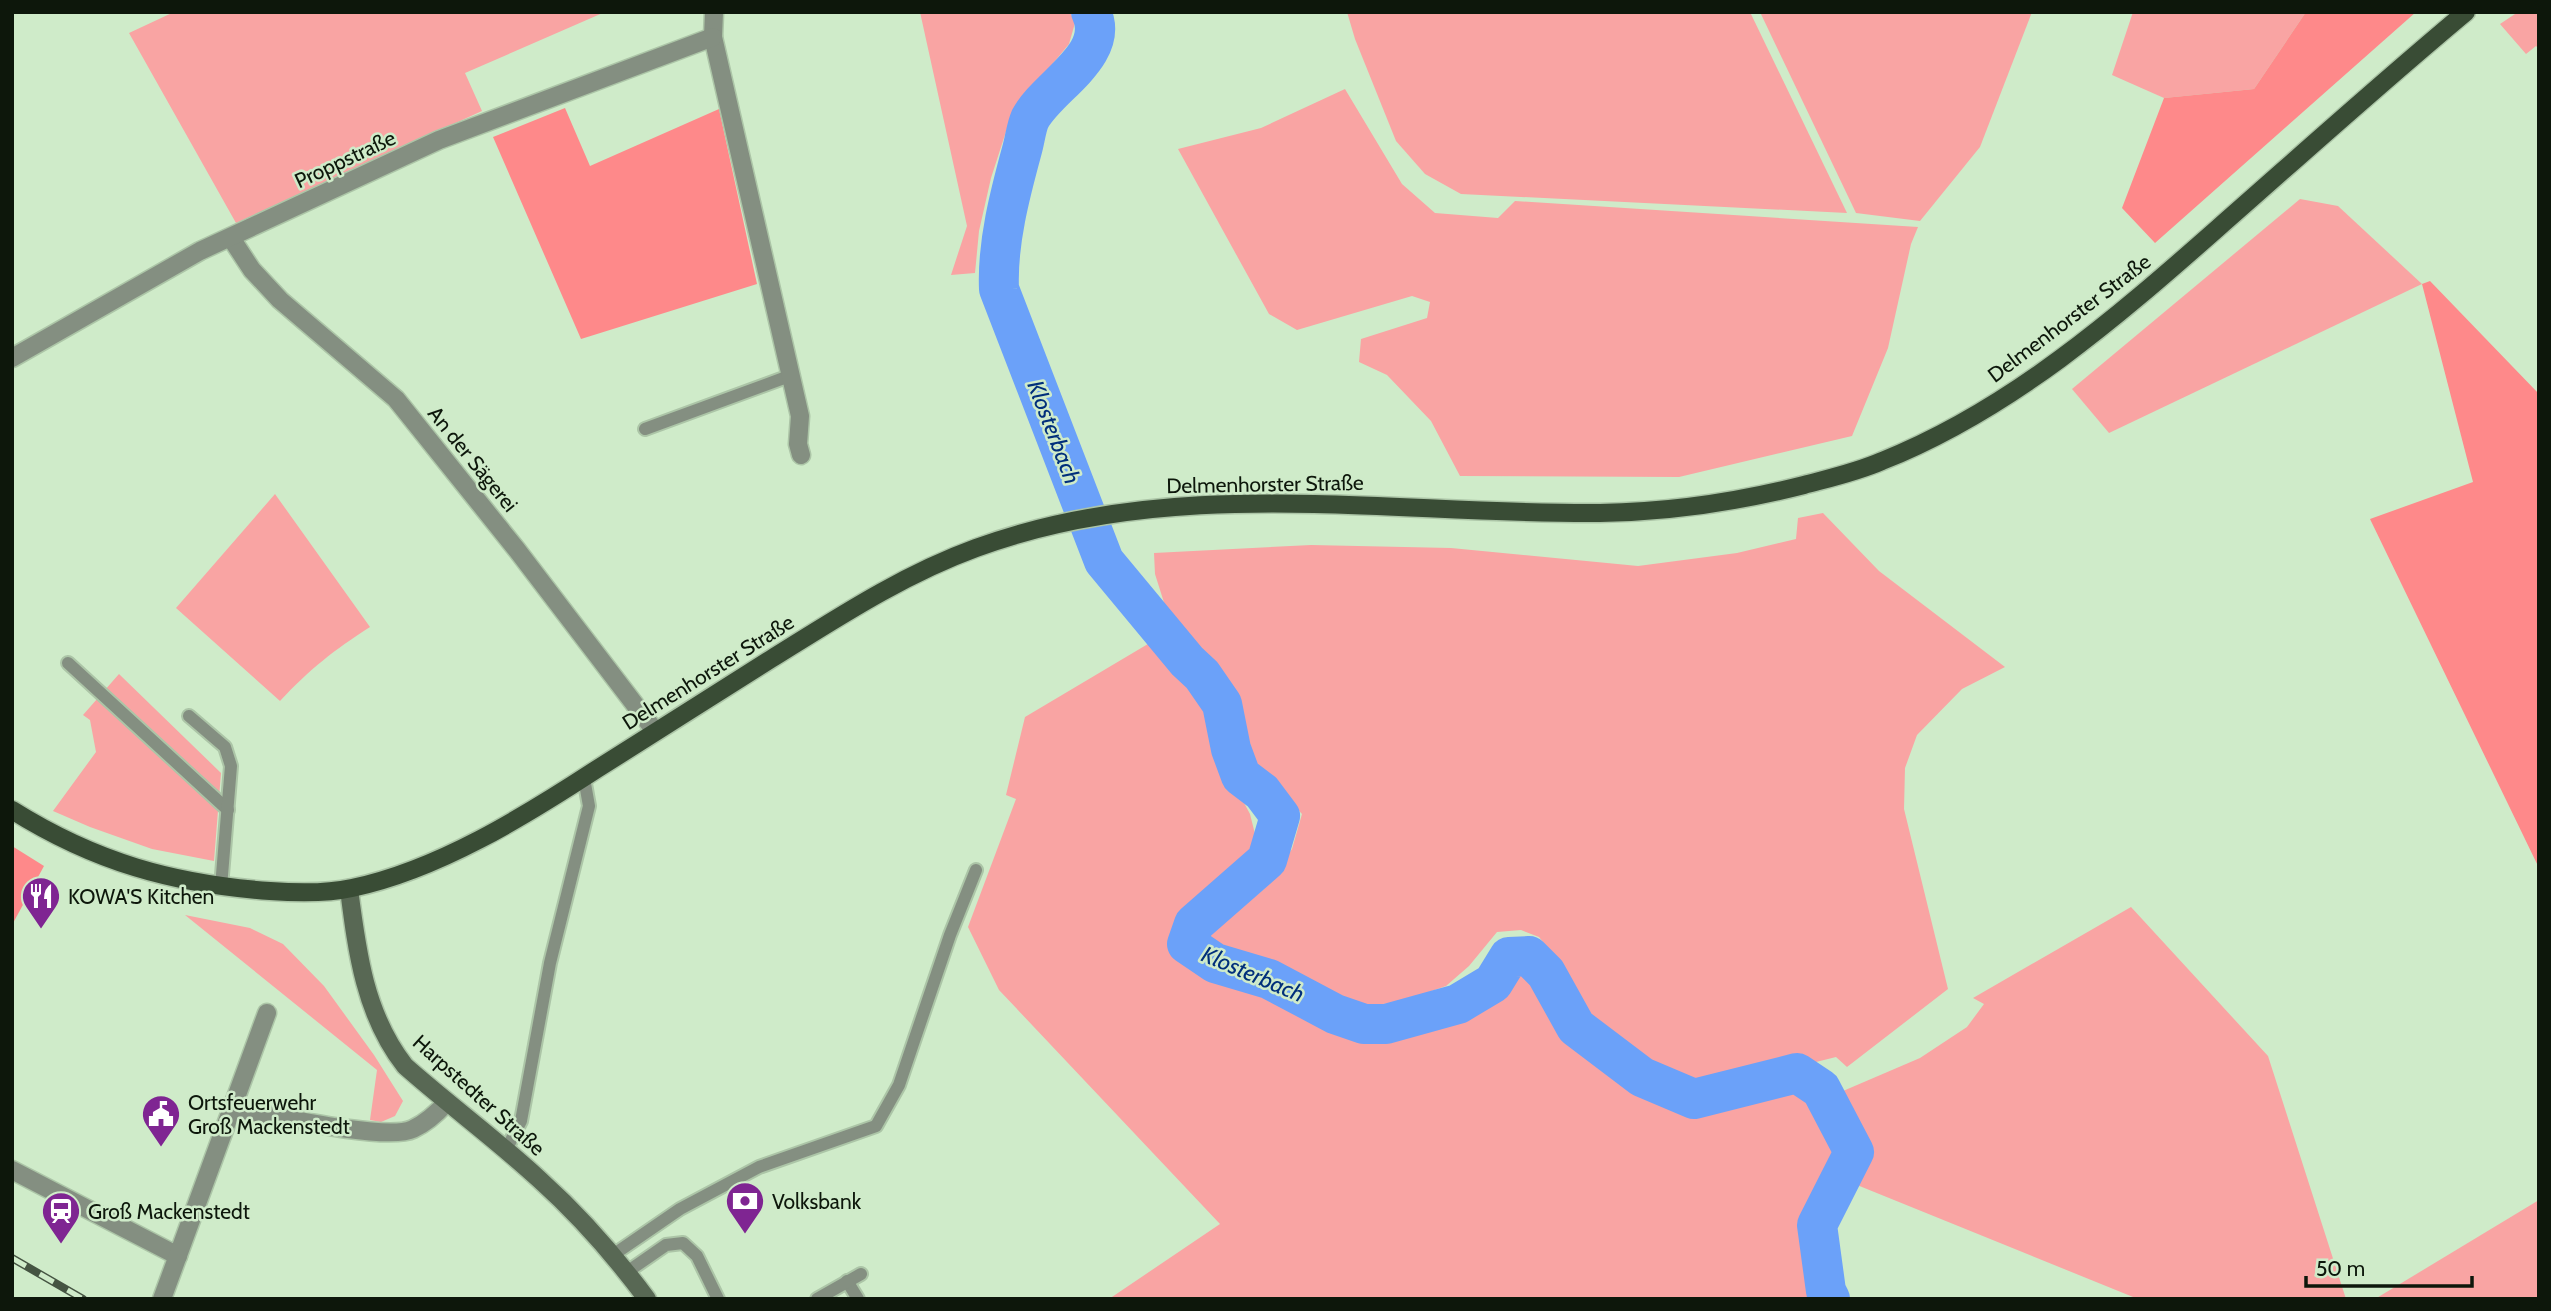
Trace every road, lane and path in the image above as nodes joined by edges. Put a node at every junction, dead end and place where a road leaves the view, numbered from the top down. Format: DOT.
graph roads {
  1 [pos="714,12"];
  2 [pos="2466,12"];
  3 [pos="713,37"];
  4 [pos="231,238"];
  5 [pos="12,358"];
  6 [pos="792,375"];
  7 [pos="645,429"];
  8 [pos="801,455"];
  9 [pos="68,663"];
  10 [pos="189,716"];
  11 [pos="655,732"];
  12 [pos="584,778"];
  13 [pos="12,810"];
  14 [pos="228,810"];
  15 [pos="976,870"];
  16 [pos="221,887"];
  17 [pos="349,889"];
  18 [pos="267,1013"];
  19 [pos="447,1102"];
  20 [pos="232,1108"];
  21 [pos="506,1150"];
  22 [pos="12,1170"];
  23 [pos="613,1255"];
  24 [pos="178,1256"];
  25 [pos="627,1272"];
  26 [pos="861,1273"];
  27 [pos="847,1281"];
  28 [pos="162,1299"];
  29 [pos="647,1299"];
  30 [pos="718,1299"];
  31 [pos="817,1299"];
  32 [pos="858,1299"];
  1 -- 3 [label="street"];
  2 -- 11 [label="main road, Delmenhorster Straße"];
  3 -- 4 [label="street, Proppstraße"];
  3 -- 6 [label="street"];
  4 -- 5 [label="street, Proppstraße"];
  4 -- 11 [label="street, An der Sägerei"];
  6 -- 7 [label="lane"];
  6 -- 8 [label="street"];
  9 -- 14 [label="lane"];
  10 -- 14 [label="lane"];
  11 -- 12 [label="main road, Delmenhorster Straße"];
  12 -- 17 [label="main road, Delmenhorster Straße"];
  12 -- 21 [label="lane"];
  13 -- 16 [label="main road, Delmenhorster Straße"];
  14 -- 16 [label="lane"];
  15 -- 23 [label="lane"];
  16 -- 17 [label="main road, Delmenhorster Straße"];
  17 -- 19 [label="street, Harpstedter Straße"];
  18 -- 20 [label="street"];
  19 -- 20 [label="street"];
  19 -- 21 [label="street, Harpstedter Straße"];
  20 -- 24 [label="street"];
  21 -- 23 [label="street, Harpstedter Straße"];
  22 -- 24 [label="street"];
  23 -- 25 [label="street, Harpstedter Straße"];
  24 -- 28 [label="street"];
  25 -- 29 [label="street, Harpstedter Straße"];
  25 -- 30 [label="lane"];
  26 -- 27 [label="lane"];
  27 -- 31 [label="lane"];
  27 -- 32 [label="lane"];
}
